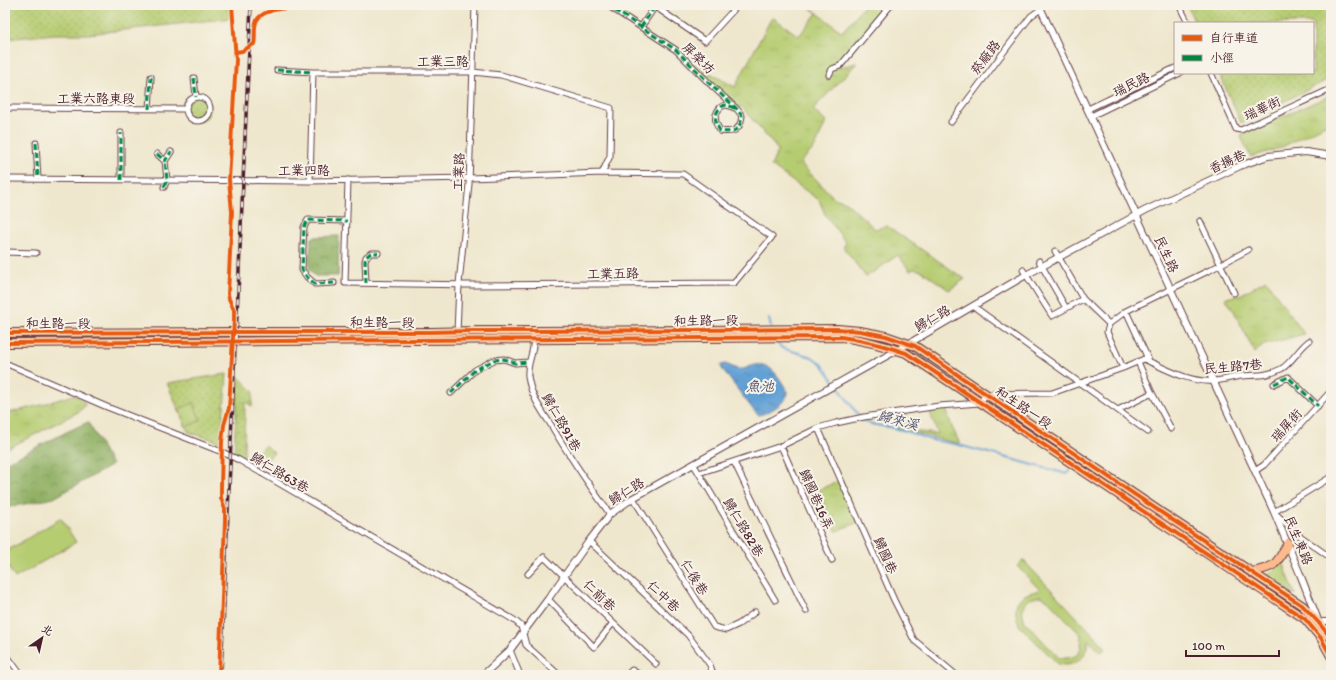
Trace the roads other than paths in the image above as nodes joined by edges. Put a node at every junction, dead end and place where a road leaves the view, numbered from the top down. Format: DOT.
graph roads {
  1 [pos="475,5"];
  2 [pos="607,5"];
  3 [pos="655,5"];
  4 [pos="738,5"];
  5 [pos="890,5"];
  6 [pos="1179,5"];
  7 [pos="1040,7"];
  8 [pos="1188,22"];
  9 [pos="641,27"];
  10 [pos="1174,68"];
  11 [pos="277,70"];
  12 [pos="313,72"];
  13 [pos="473,72"];
  14 [pos="1178,74"];
  15 [pos="1211,74"];
  16 [pos="829,75"];
  17 [pos="151,77"];
  18 [pos="194,78"];
  19 [pos="1331,88"];
  20 [pos="196,97"];
  21 [pos="5,108"];
  22 [pos="149,109"];
  23 [pos="186,109"];
  24 [pos="737,109"];
  25 [pos="1088,109"];
  26 [pos="1091,116"];
  27 [pos="951,122"];
  28 [pos="121,133"];
  29 [pos="36,142"];
  30 [pos="171,152"];
  31 [pos="157,154"];
  32 [pos="1331,156"];
  33 [pos="165,161"];
  34 [pos="602,173"];
  35 [pos="470,178"];
  36 [pos="5,179"];
  37 [pos="38,179"];
  38 [pos="121,180"];
  39 [pos="167,180"];
  40 [pos="348,180"];
  41 [pos="310,181"];
  42 [pos="164,188"];
  43 [pos="1137,215"];
  44 [pos="347,221"];
  45 [pos="1200,221"];
  46 [pos="1248,250"];
  47 [pos="1055,251"];
  48 [pos="5,252"];
  49 [pos="36,253"];
  50 [pos="378,253"];
  51 [pos="1059,257"];
  52 [pos="1041,263"];
  53 [pos="1220,264"];
  54 [pos="1025,273"];
  55 [pos="334,283"];
  56 [pos="366,283"];
  57 [pos="459,284"];
  58 [pos="1171,288"];
  59 [pos="1234,293"];
  60 [pos="1083,299"];
  61 [pos="973,306"];
  62 [pos="1066,308"];
  63 [pos="1126,311"];
  64 [pos="1109,324"];
  65 [pos="5,333"];
  66 [pos="533,335"];
  67 [pos="457,336"];
  68 [pos="1309,341"];
  69 [pos="5,343"];
  70 [pos="908,344"];
  71 [pos="897,350"];
  72 [pos="528,362"];
  73 [pos="1138,362"];
  74 [pos="1149,362"];
  75 [pos="5,363"];
  76 [pos="1123,368"];
  77 [pos="1214,381"];
  78 [pos="1081,384"];
  79 [pos="1274,384"];
  80 [pos="1331,391"];
  81 [pos="451,393"];
  82 [pos="1152,393"];
  83 [pos="986,394"];
  84 [pos="980,403"];
  85 [pos="1318,406"];
  86 [pos="1118,410"];
  87 [pos="818,428"];
  88 [pos="1171,429"];
  89 [pos="1148,432"];
  90 [pos="781,446"];
  91 [pos="734,462"];
  92 [pos="694,464"];
  93 [pos="1255,471"];
  94 [pos="699,473"];
  95 [pos="1331,476"];
  96 [pos="633,498"];
  97 [pos="1274,512"];
  98 [pos="610,514"];
  99 [pos="589,541"];
  100 [pos="1288,543"];
  101 [pos="1331,558"];
  102 [pos="832,560"];
  103 [pos="1252,572"];
  104 [pos="528,574"];
  105 [pos="564,576"];
  106 [pos="548,599"];
  107 [pos="775,600"];
  108 [pos="806,611"];
  109 [pos="755,612"];
  110 [pos="1331,621"];
  111 [pos="1318,622"];
  112 [pos="613,623"];
  113 [pos="523,633"];
  114 [pos="1321,638"];
  115 [pos="1331,638"];
  116 [pos="510,650"];
  117 [pos="5,653"];
  118 [pos="1331,656"];
  119 [pos="656,664"];
  120 [pos="21,675"];
  121 [pos="484,675"];
  122 [pos="520,675"];
  123 [pos="559,675"];
  124 [pos="627,675"];
  125 [pos="640,675"];
  126 [pos="713,675"];
  127 [pos="956,675"];
  1 -- 13 [label="street, 工業路"];
  2 -- 9 [label="street, 屏榮坊"];
  3 -- 4 [label="street"];
  3 -- 9 [label="street"];
  5 -- 16 [label="street"];
  6 -- 8 [label="street"];
  7 -- 25 [label="street, 民生路"];
  7 -- 27 [label="street, 菸廠路"];
  9 -- 24 [label="street, 屏榮坊"];
  10 -- 25 [label="street, 瑞民路"];
  11 -- 12 [label="street, 工業三路"];
  12 -- 13 [label="street, 工業三路"];
  12 -- 41 [label="street"];
  13 -- 34 [label="street, 工業三路"];
  13 -- 35 [label="street, 工業路"];
  14 -- 26 [label="street, 瑞民路"];
  15 -- 19 [label="street, 瑞華街"];
  17 -- 22 [label="street"];
  18 -- 20 [label="street"];
  20 -- 23 [label="street"];
  20 -- 23 [label="street"];
  21 -- 22 [label="street, 工業六路東段"];
  22 -- 23 [label="street, 工業六路東段"];
  24 -- 24 [label="street"];
  25 -- 26 [label="street, 民生路"];
  26 -- 43 [label="street, 民生路"];
  28 -- 38 [label="street"];
  29 -- 37 [label="street"];
  30 -- 33 [label="street"];
  31 -- 33 [label="street"];
  32 -- 43 [label="street, 香揚巷"];
  33 -- 39 [label="street"];
  34 -- 35 [label="street, 工業四路"];
  34 -- 57 [label="street, 工業五路"];
  35 -- 40 [label="street, 工業四路"];
  35 -- 57 [label="street, 工業路"];
  36 -- 37 [label="street, 工業四路"];
  37 -- 38 [label="street, 工業四路"];
  38 -- 39 [label="street, 工業四路"];
  39 -- 41 [label="street, 工業四路"];
  39 -- 42 [label="street"];
  40 -- 41 [label="street, 工業四路"];
  40 -- 44 [label="street, 工業五路"];
  43 -- 51 [label="street, 歸仁路"];
  43 -- 58 [label="street, 民生路"];
  44 -- 55 [label="street"];
  44 -- 56 [label="street, 工業五路"];
  45 -- 53 [label="street"];
  46 -- 53 [label="street"];
  47 -- 51 [label="street"];
  48 -- 49 [label="street"];
  50 -- 56 [label="street"];
  51 -- 52 [label="street, 歸仁路"];
  51 -- 60 [label="street"];
  52 -- 54 [label="street, 歸仁路"];
  52 -- 62 [label="street"];
  53 -- 58 [label="street"];
  53 -- 59 [label="street"];
  54 -- 61 [label="street, 歸仁路"];
  54 -- 62 [label="street"];
  56 -- 57 [label="street, 工業五路"];
  57 -- 67 [label="street, 工業路"];
  58 -- 63 [label="street"];
  58 -- 77 [label="street, 民生路"];
  60 -- 62 [label="street"];
  60 -- 64 [label="street"];
  61 -- 70 [label="street, 歸仁路"];
  61 -- 78 [label="street"];
  63 -- 64 [label="street"];
  63 -- 74 [label="street"];
  64 -- 76 [label="street"];
  65 -- 67 [label="main road, 和生路一段"];
  66 -- 67 [label="main road, 和生路一段"];
  66 -- 70 [label="main road, 和生路一段"];
  66 -- 71 [label="main road, 和生路一段"];
  66 -- 72 [label="street, 歸仁路91巷"];
  67 -- 69 [label="main road, 和生路一段"];
  68 -- 77 [label="street, 民生路7巷"];
  70 -- 71 [label="street, 歸仁路"];
  70 -- 83 [label="main road, 和生路一段"];
  71 -- 84 [label="main road, 和生路一段"];
  71 -- 92 [label="street, 歸仁路"];
  72 -- 81 [label="street"];
  72 -- 98 [label="street, 歸仁路91巷"];
  73 -- 74 [label="street, 民生路7巷"];
  73 -- 76 [label="street, 民生路7巷"];
  73 -- 82 [label="street"];
  74 -- 77 [label="street, 民生路7巷"];
  75 -- 113 [label="street, 歸仁路63巷"];
  76 -- 78 [label="street, 民生路7巷"];
  77 -- 93 [label="street, 民生路"];
  78 -- 83 [label="street, 民生路7巷"];
  78 -- 86 [label="street"];
  79 -- 85 [label="street"];
  80 -- 85 [label="street, 瑞屏街"];
  82 -- 86 [label="street"];
  82 -- 88 [label="street"];
  83 -- 84 [label="street"];
  83 -- 103 [label="main road, 和生路一段"];
  84 -- 87 [label="street"];
  84 -- 114 [label="main road, 和生路一段"];
  85 -- 93 [label="street, 瑞屏街"];
  86 -- 89 [label="street"];
  87 -- 90 [label="street"];
  87 -- 127 [label="street, 歸國巷"];
  90 -- 91 [label="street"];
  90 -- 102 [label="street, 歸國巷16弄"];
  91 -- 94 [label="street"];
  91 -- 108 [label="street"];
  92 -- 94 [label="street, 歸仁路82巷"];
  92 -- 96 [label="street, 歸仁路"];
  93 -- 97 [label="street, 民生路"];
  94 -- 107 [label="street, 歸仁路82巷"];
  95 -- 97 [label="street"];
  96 -- 98 [label="street, 歸仁路"];
  96 -- 109 [label="street, 仁後巷"];
  97 -- 100 [label="street, 民生東路"];
  97 -- 101 [label="street"];
  98 -- 99 [label="street, 歸仁路"];
  99 -- 105 [label="street, 歸仁路"];
  99 -- 126 [label="street, 仁中巷"];
  100 -- 103 [label="main road"];
  100 -- 111 [label="street, 民生東路"];
  103 -- 111 [label="main road, 和生路一段"];
  104 -- 105 [label="street, 仁前巷"];
  105 -- 106 [label="street, 歸仁路"];
  105 -- 112 [label="street, 仁前巷"];
  106 -- 112 [label="street"];
  106 -- 113 [label="street, 歸仁路"];
  110 -- 111 [label="street"];
  111 -- 114 [label="street, 民生東路"];
  111 -- 115 [label="main road, 民生東路"];
  112 -- 119 [label="street, 仁前巷"];
  113 -- 116 [label="street, 歸仁路"];
  113 -- 123 [label="street, 歸仁路63巷"];
  114 -- 118 [label="main road, 民生東路"];
  116 -- 121 [label="street, 歸仁路"];
  116 -- 122 [label="street"];
  117 -- 120 [label="street"];
  124 -- 125 [label="street"];
}
